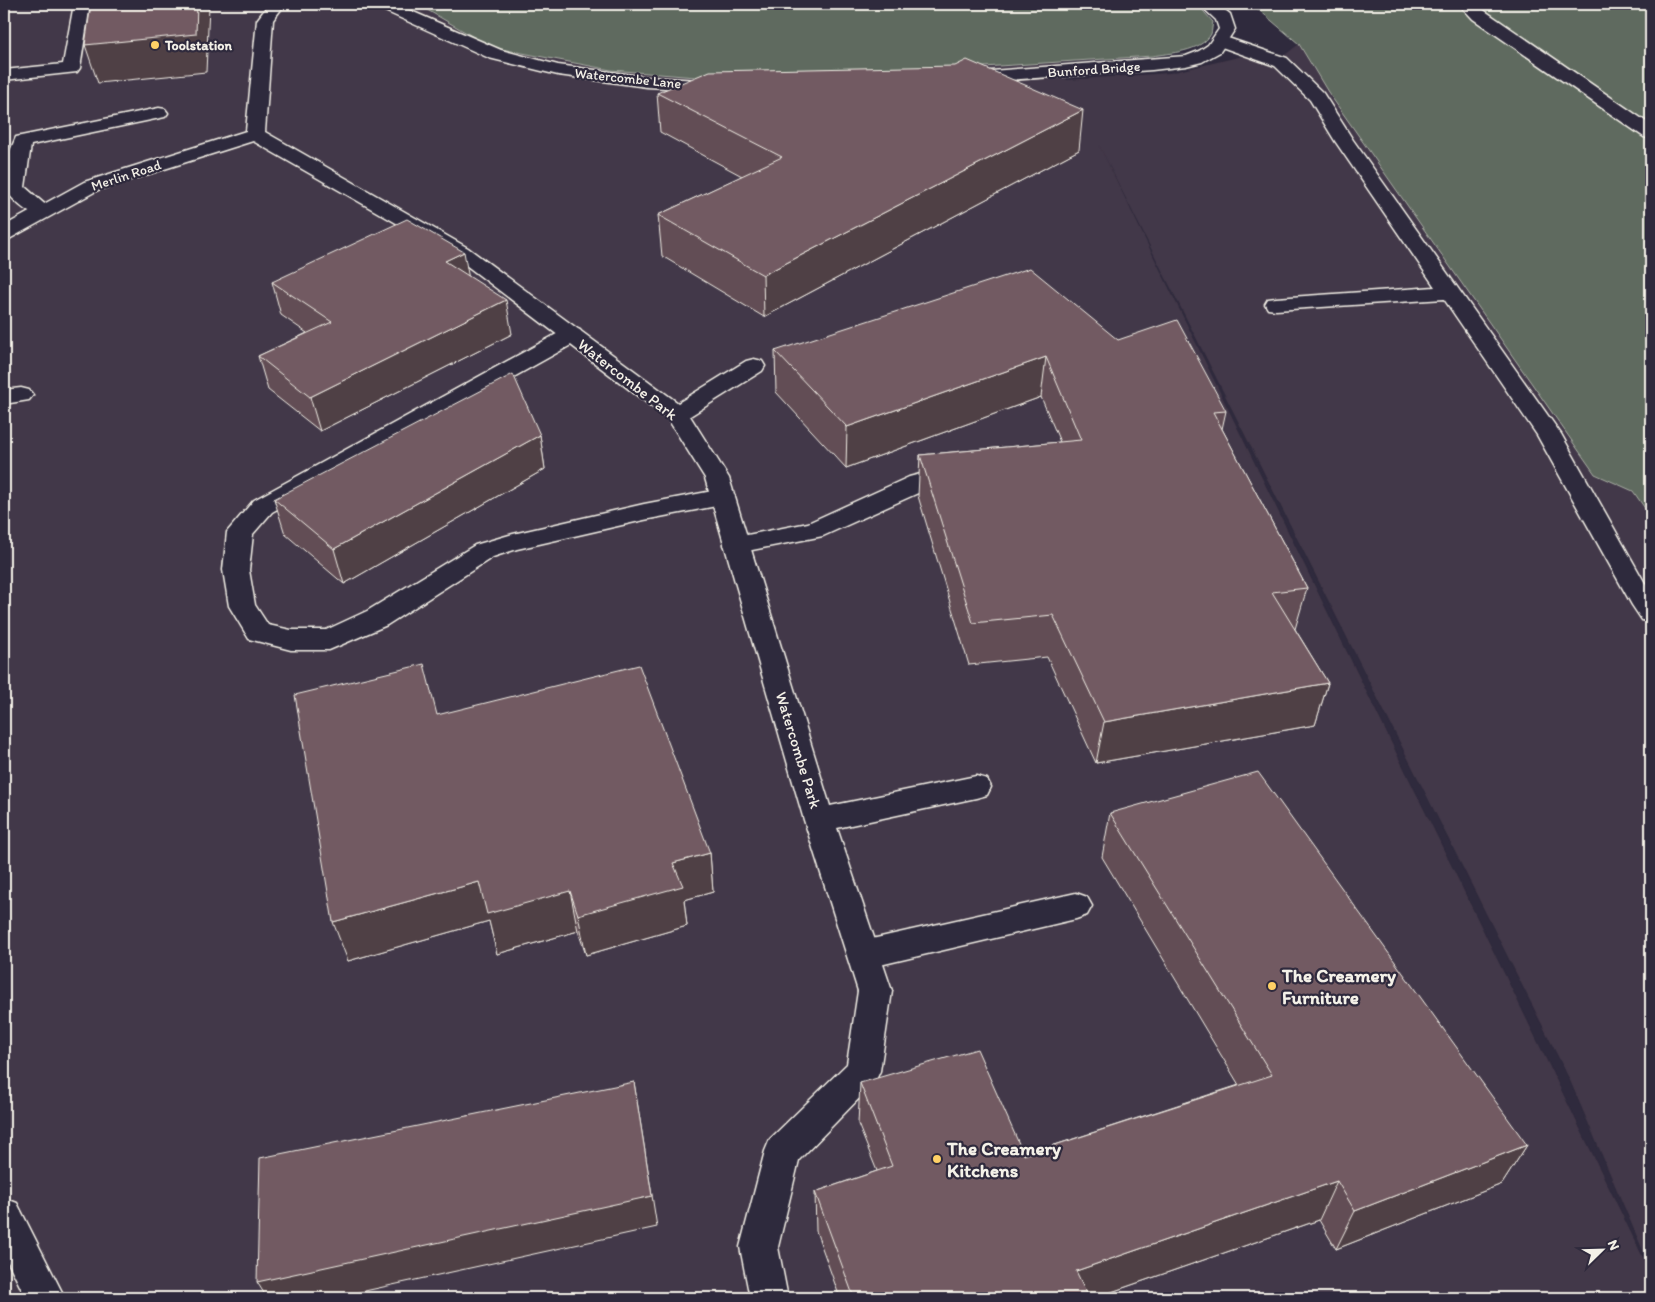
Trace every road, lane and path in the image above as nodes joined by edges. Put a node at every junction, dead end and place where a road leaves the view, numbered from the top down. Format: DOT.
graph roads {
  1 [pos="82,4"];
  2 [pos="278,4"];
  3 [pos="382,4"];
  4 [pos="1207,4"];
  5 [pos="1467,4"];
  6 [pos="1222,41"];
  7 [pos="4,75"];
  8 [pos="948,79"];
  9 [pos="731,86"];
  10 [pos="159,113"];
  11 [pos="1651,132"];
  12 [pos="255,134"];
  13 [pos="42,212"];
  14 [pos="4,234"];
  15 [pos="1448,292"];
  16 [pos="1276,304"];
  17 [pos="572,335"];
  18 [pos="754,366"];
  19 [pos="678,414"];
  20 [pos="975,470"];
  21 [pos="723,497"];
  22 [pos="737,545"];
  23 [pos="1651,613"];
  24 [pos="976,787"];
  25 [pos="820,820"];
  26 [pos="1076,906"];
  27 [pos="863,954"];
  28 [pos="4,1216"];
  29 [pos="46,1298"];
  30 [pos="770,1298"];
  1 -- 7 [label="street"];
  2 -- 12 [label="street"];
  3 -- 9 [label="street, Watercombe Lane"];
  4 -- 6 [label="street"];
  5 -- 11 [label="street"];
  6 -- 8 [label="street, Bunford Bridge"];
  6 -- 15 [label="street"];
  10 -- 13 [label="street"];
  12 -- 13 [label="street, Merlin Road"];
  12 -- 17 [label="street, Watercombe Park"];
  13 -- 14 [label="street, Merlin Road"];
  15 -- 16 [label="street"];
  15 -- 23 [label="street"];
  17 -- 19 [label="street, Watercombe Park"];
  17 -- 21 [label="street"];
  18 -- 19 [label="street"];
  19 -- 21 [label="street, Watercombe Park"];
  20 -- 22 [label="street"];
  21 -- 22 [label="street, Watercombe Park"];
  22 -- 25 [label="street, Watercombe Park"];
  24 -- 25 [label="street"];
  25 -- 27 [label="street, Watercombe Park"];
  26 -- 27 [label="street"];
  27 -- 30 [label="street, Watercombe Park"];
  28 -- 29 [label="street"];
}
